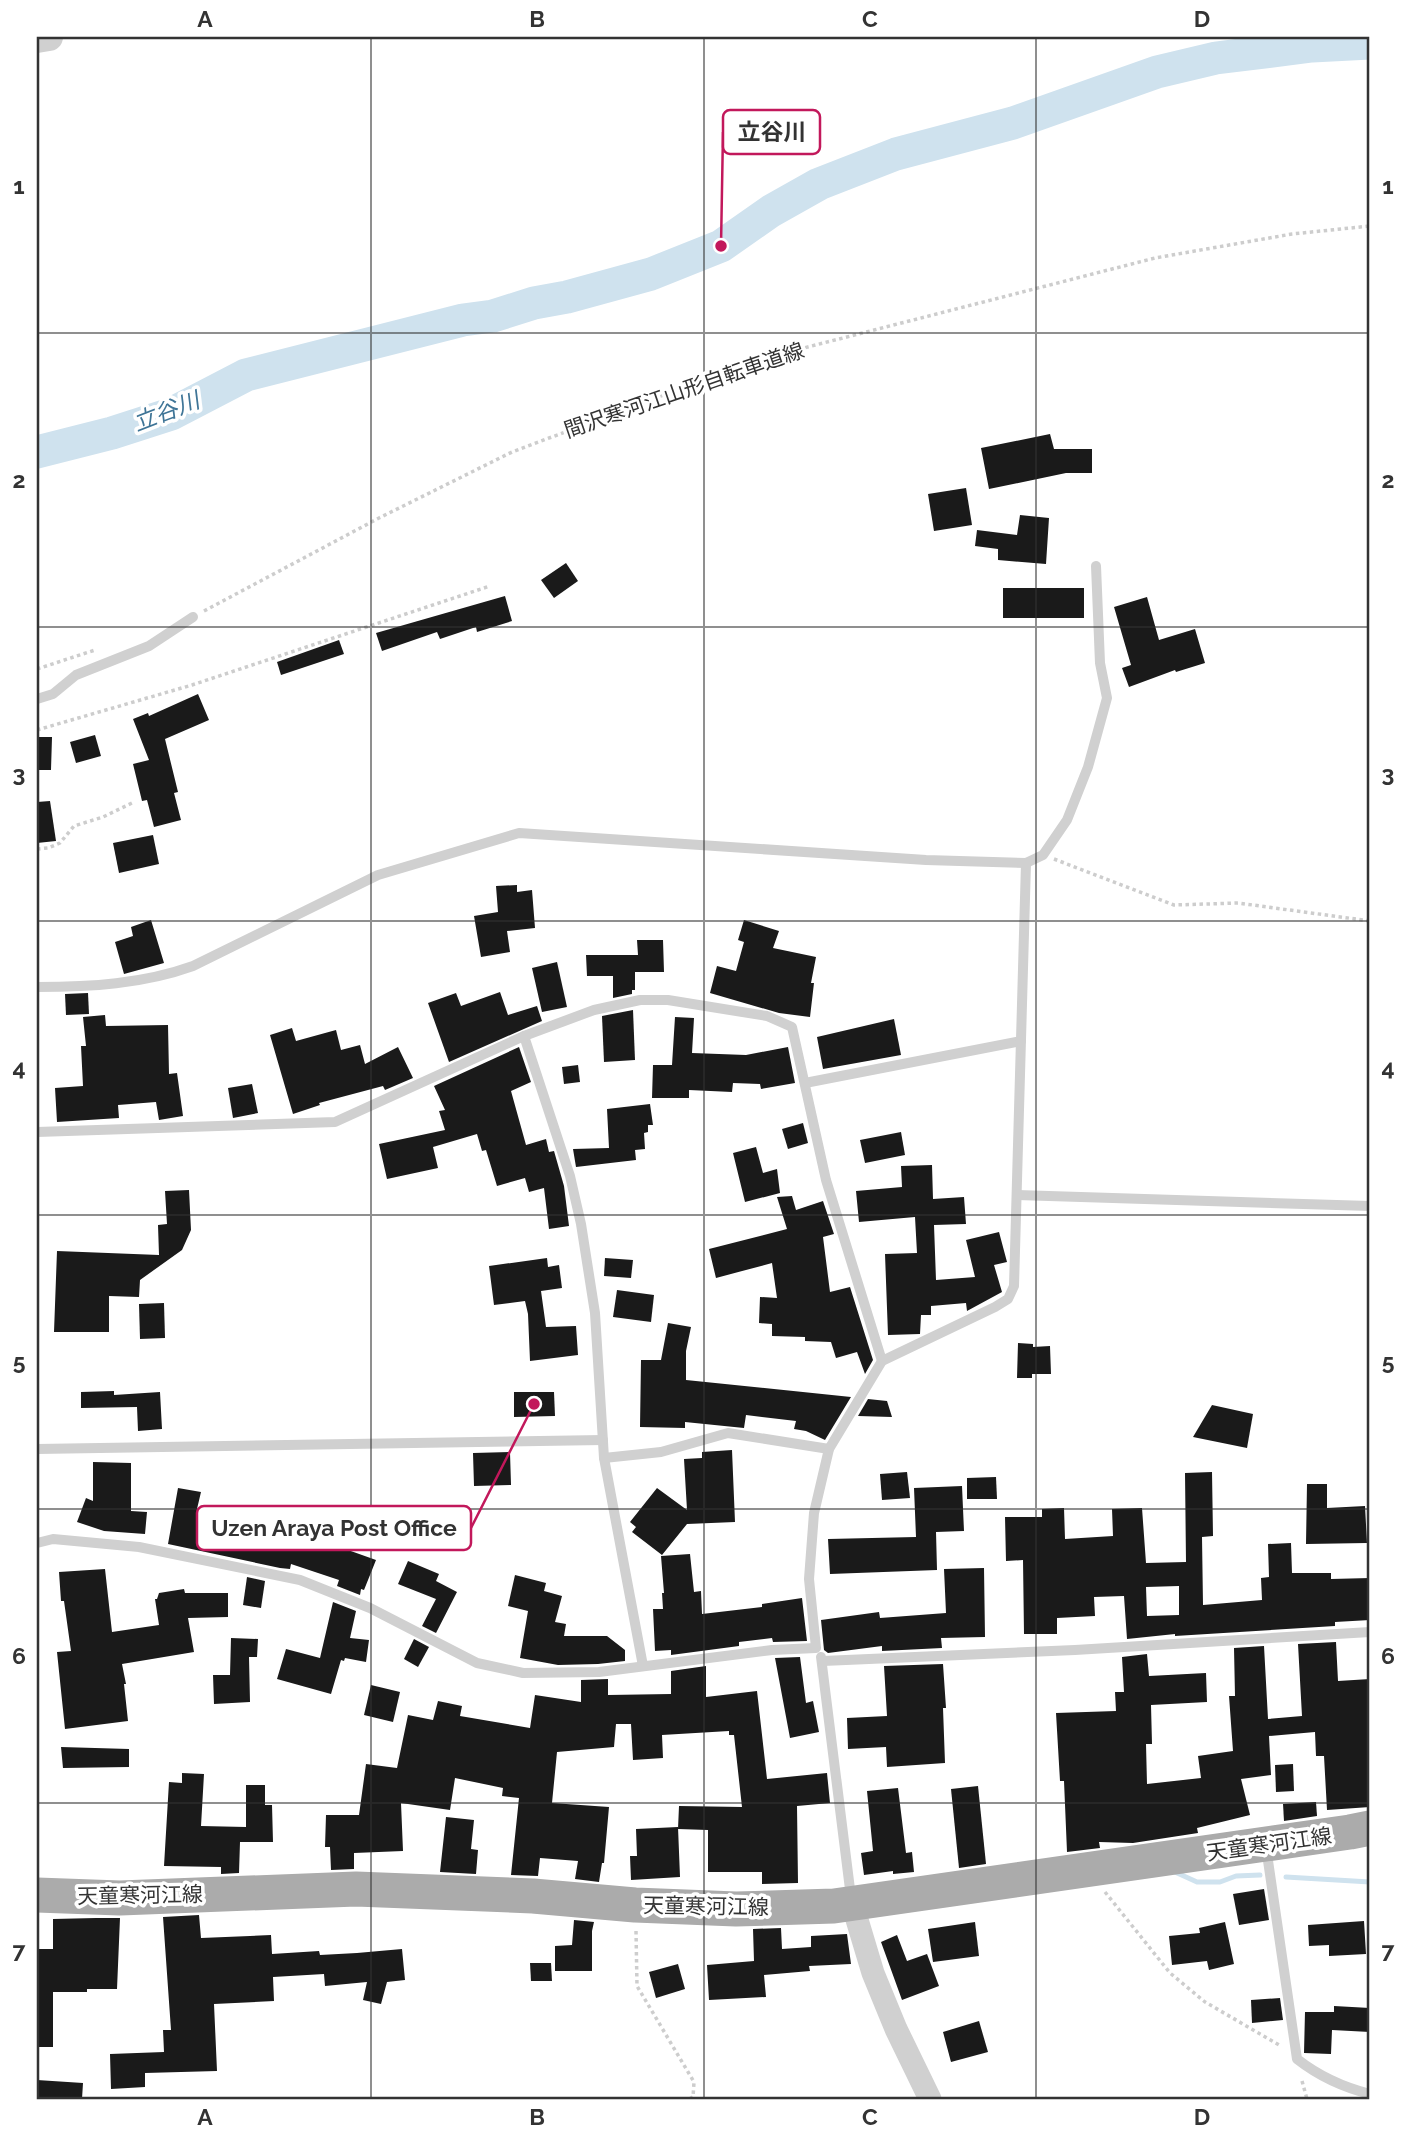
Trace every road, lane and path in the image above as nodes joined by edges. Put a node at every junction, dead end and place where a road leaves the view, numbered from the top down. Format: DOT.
graph roads {
  1 [pos="49,37"];
  2 [pos="37,39"];
  3 [pos="1370,226"];
  4 [pos="1096,566"];
  5 [pos="490,586"];
  6 [pos="193,617"];
  7 [pos="95,650"];
  8 [pos="37,669"];
  9 [pos="37,699"];
  10 [pos="37,730"];
  11 [pos="134,802"];
  12 [pos="37,849"];
  13 [pos="1042,855"];
  14 [pos="1026,863"];
  15 [pos="1370,921"];
  16 [pos="37,987"];
  17 [pos="524,1036"];
  18 [pos="1021,1041"];
  19 [pos="805,1083"];
  20 [pos="37,1132"];
  21 [pos="1017,1195"];
  22 [pos="1370,1206"];
  23 [pos="882,1361"];
  24 [pos="603,1440"];
  25 [pos="37,1449"];
  26 [pos="829,1449"];
  27 [pos="604,1458"];
  28 [pos="37,1543"];
  29 [pos="1370,1632"];
  30 [pos="816,1648"];
  31 [pos="823,1661"];
  32 [pos="643,1666"];
  33 [pos="1370,1828"];
  34 [pos="1266,1844"];
  35 [pos="1088,1870"];
  36 [pos="37,1895"];
  37 [pos="852,1903"];
  38 [pos="635,1905"];
  39 [pos="1297,2059"];
  40 [pos="1370,2094"];
  41 [pos="689,2099"];
  42 [pos="930,2099"];
  1 -- 2 [label="street"];
  3 -- 6 [label="path, 間沢寒河江山形自転車道線"];
  4 -- 13 [label="lane"];
  5 -- 10 [label="path"];
  6 -- 9 [label="lane"];
  7 -- 8 [label="path"];
  11 -- 12 [label="path"];
  13 -- 14 [label="lane"];
  13 -- 15 [label="path"];
  14 -- 16 [label="lane"];
  14 -- 18 [label="lane"];
  17 -- 19 [label="lane"];
  17 -- 20 [label="lane"];
  17 -- 24 [label="lane"];
  18 -- 19 [label="lane"];
  18 -- 21 [label="lane"];
  19 -- 23 [label="lane"];
  21 -- 22 [label="lane"];
  21 -- 23 [label="lane"];
  23 -- 26 [label="lane"];
  24 -- 25 [label="lane"];
  24 -- 27 [label="lane"];
  26 -- 27 [label="lane"];
  26 -- 30 [label="lane"];
  27 -- 32 [label="lane"];
  28 -- 32 [label="lane"];
  29 -- 31 [label="lane"];
  30 -- 31 [label="lane"];
  30 -- 32 [label="lane"];
  31 -- 37 [label="lane"];
  33 -- 34 [label="main road, 天童寒河江線"];
  34 -- 35 [label="main road, 天童寒河江線"];
  34 -- 39 [label="lane"];
  35 -- 37 [label="main road, 天童寒河江線"];
  35 -- 39 [label="path"];
  36 -- 38 [label="main road, 天童寒河江線"];
  37 -- 38 [label="main road, 天童寒河江線"];
  37 -- 42 [label="street"];
  38 -- 41 [label="path"];
  39 -- 40 [label="lane"];
}
